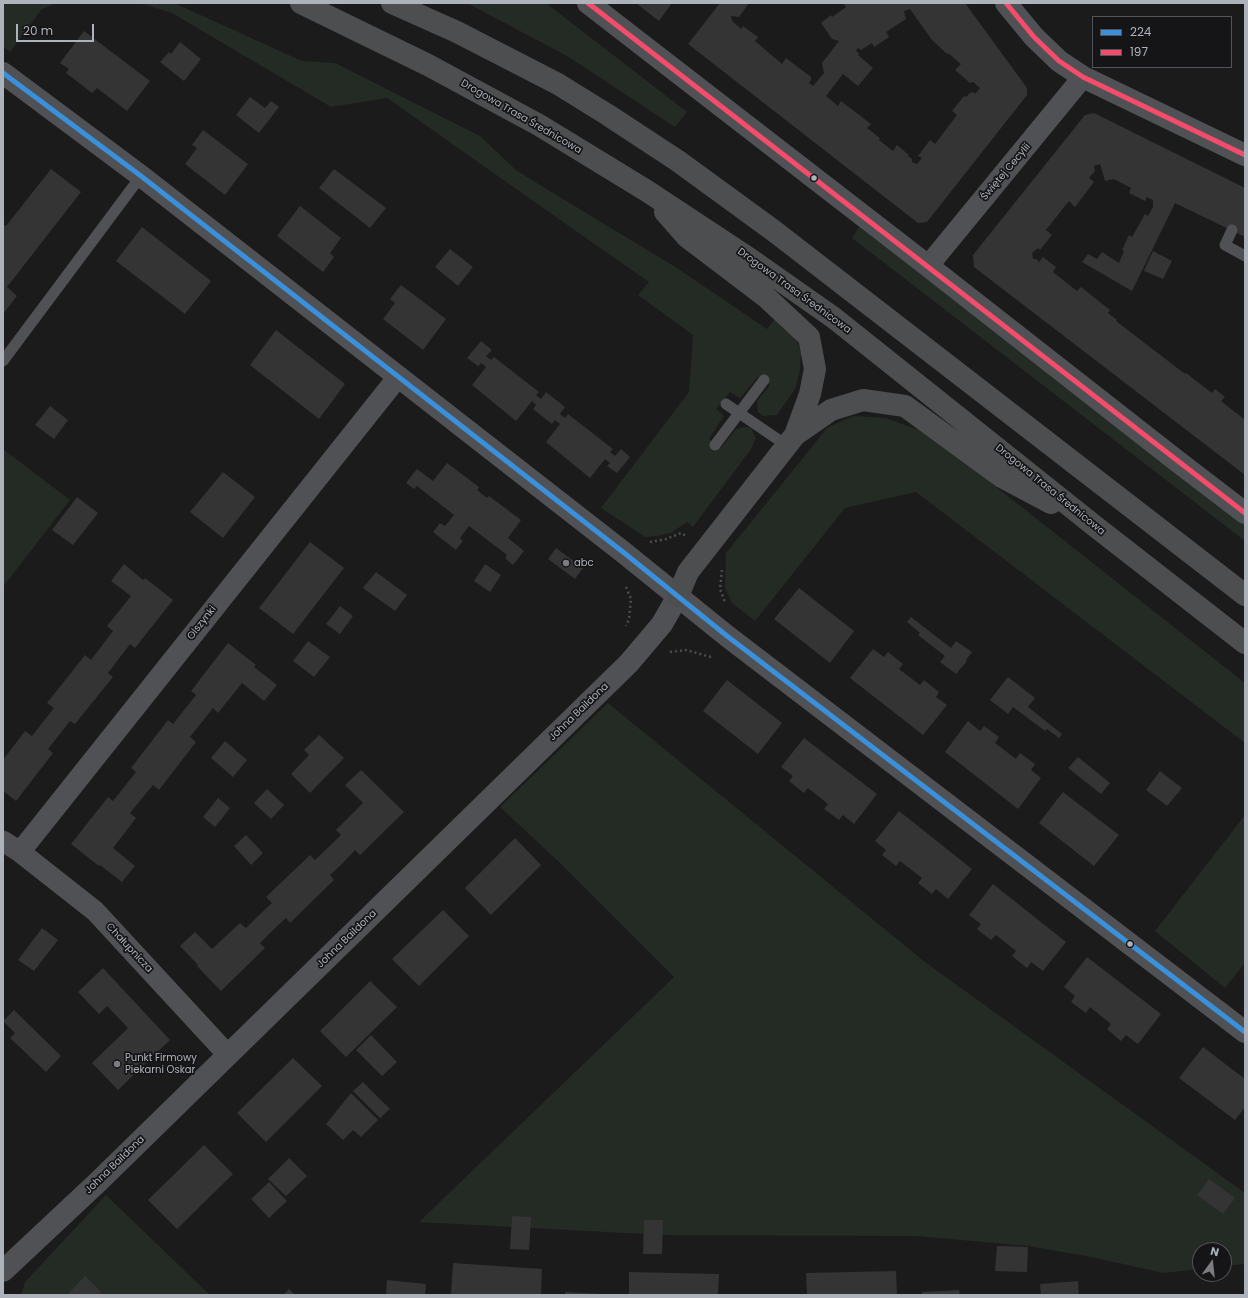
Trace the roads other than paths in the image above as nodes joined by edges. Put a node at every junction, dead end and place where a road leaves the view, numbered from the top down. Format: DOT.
graph roads {
  1 [pos="301,3"];
  2 [pos="392,3"];
  3 [pos="418,3"];
  4 [pos="588,3"];
  5 [pos="1006,3"];
  6 [pos="457,32"];
  7 [pos="3,73"];
  8 [pos="1084,77"];
  9 [pos="1245,155"];
  10 [pos="141,176"];
  11 [pos="647,191"];
  12 [pos="1232,230"];
  13 [pos="1245,256"];
  14 [pos="928,266"];
  15 [pos="3,361"];
  16 [pos="398,377"];
  17 [pos="764,380"];
  18 [pos="726,404"];
  19 [pos="739,413"];
  20 [pos="791,440"];
  21 [pos="715,445"];
  22 [pos="1245,513"];
  23 [pos="1096,527"];
  24 [pos="1245,595"];
  25 [pos="678,596"];
  26 [pos="1245,643"];
  27 [pos="3,841"];
  28 [pos="20,852"];
  29 [pos="1245,1032"];
  30 [pos="228,1055"];
  31 [pos="3,1271"];
  1 -- 11 [label="main road, Drogowa Trasa Średnicowa"];
  2 -- 6 [label="main road"];
  3 -- 6 [label="main road"];
  4 -- 14 [label="street"];
  5 -- 8 [label="street"];
  6 -- 24 [label="main road"];
  7 -- 10 [label="street"];
  8 -- 9 [label="street"];
  8 -- 14 [label="street, Świętej Cecylii"];
  10 -- 15 [label="lane"];
  10 -- 16 [label="street"];
  11 -- 20 [label="main road"];
  11 -- 23 [label="main road, Drogowa Trasa Średnicowa"];
  12 -- 13 [label="lane"];
  14 -- 22 [label="street"];
  16 -- 25 [label="street"];
  16 -- 28 [label="street, Olszynki"];
  17 -- 19 [label="lane"];
  18 -- 19 [label="lane"];
  19 -- 20 [label="lane"];
  19 -- 21 [label="lane"];
  20 -- 23 [label="main road"];
  20 -- 25 [label="main road"];
  23 -- 26 [label="main road, Drogowa Trasa Średnicowa"];
  25 -- 29 [label="street"];
  25 -- 30 [label="street, Johna Baildona"];
  27 -- 28 [label="street"];
  28 -- 30 [label="street, Chałupnicza"];
  30 -- 31 [label="street, Johna Baildona"];
}
